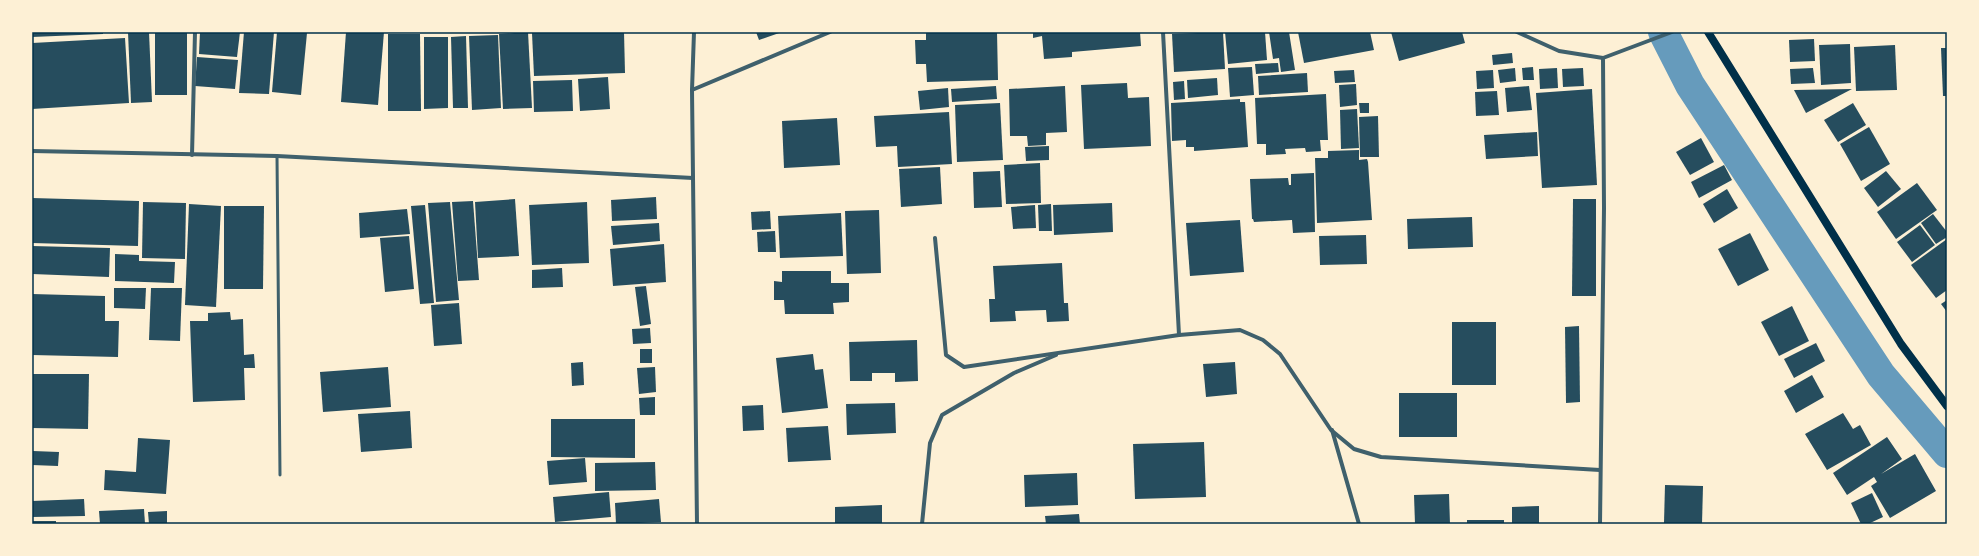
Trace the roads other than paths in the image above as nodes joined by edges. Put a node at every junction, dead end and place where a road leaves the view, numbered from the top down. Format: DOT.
graph roads {
  1 [pos="195,32"];
  2 [pos="694,32"];
  3 [pos="830,32"];
  4 [pos="1163,32"];
  5 [pos="1517,32"];
  6 [pos="1672,32"];
  7 [pos="1708,32"];
  8 [pos="1602,58"];
  9 [pos="692,90"];
  10 [pos="32,151"];
  11 [pos="192,155"];
  12 [pos="278,156"];
  13 [pos="693,178"];
  14 [pos="935,238"];
  15 [pos="1179,335"];
  16 [pos="1111,344"];
  17 [pos="1947,406"];
  18 [pos="1332,430"];
  19 [pos="1600,470"];
  20 [pos="280,475"];
  21 [pos="697,524"];
  22 [pos="922,524"];
  23 [pos="1358,524"];
  24 [pos="1600,524"];
  1 -- 11 [label="street"];
  2 -- 9 [label="street"];
  3 -- 9 [label="street"];
  4 -- 15 [label="street"];
  5 -- 8 [label="street"];
  6 -- 8 [label="street"];
  7 -- 17 [label="main road"];
  8 -- 19 [label="street"];
  9 -- 13 [label="street"];
  10 -- 11 [label="street"];
  11 -- 12 [label="street"];
  12 -- 13 [label="street"];
  12 -- 20 [label="lane"];
  13 -- 21 [label="street"];
  14 -- 16 [label="street"];
  15 -- 16 [label="street"];
  15 -- 18 [label="street"];
  16 -- 22 [label="street"];
  18 -- 19 [label="street"];
  18 -- 23 [label="street"];
  19 -- 24 [label="street"];
}
